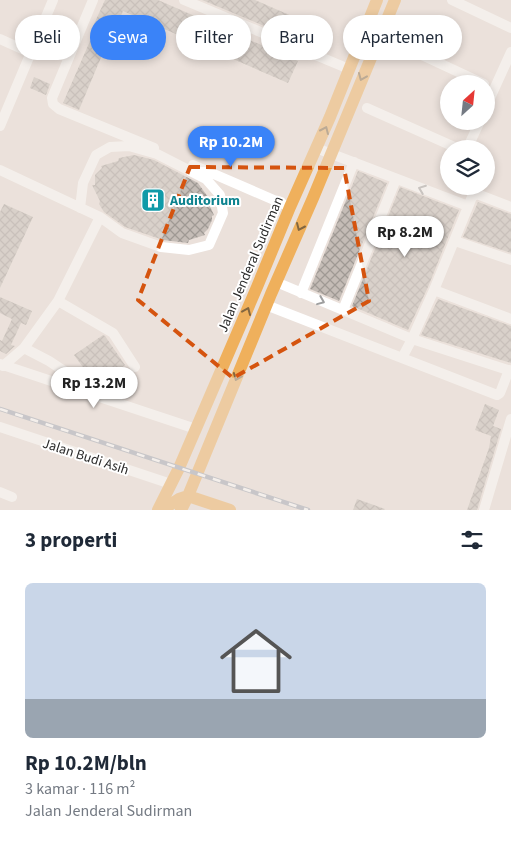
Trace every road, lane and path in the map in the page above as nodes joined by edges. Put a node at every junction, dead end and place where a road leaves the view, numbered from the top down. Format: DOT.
graph roads {
  1 [pos="53,0"];
  2 [pos="93,0"];
  3 [pos="184,0"];
  4 [pos="378,0"];
  5 [pos="395,0"];
  6 [pos="452,0"];
  7 [pos="47,15"];
  8 [pos="511,28"];
  9 [pos="0,39"];
  10 [pos="15,46"];
  11 [pos="511,52"];
  12 [pos="28,60"];
  13 [pos="432,60"];
  14 [pos="349,69"];
  15 [pos="464,75"];
  16 [pos="495,76"];
  17 [pos="367,108"];
  18 [pos="0,126"];
  19 [pos="440,141"];
  20 [pos="316,148"];
  21 [pos="331,153"];
  22 [pos="354,162"];
  23 [pos="0,170"];
  24 [pos="396,179"];
  25 [pos="468,206"];
  26 [pos="511,206"];
  27 [pos="290,207"];
  28 [pos="80,208"];
  29 [pos="100,217"];
  30 [pos="455,241"];
  31 [pos="511,260"];
  32 [pos="276,282"];
  33 [pos="434,290"];
  34 [pos="301,293"];
  35 [pos="58,301"];
  36 [pos="266,305"];
  37 [pos="343,310"];
  38 [pos="511,319"];
  39 [pos="412,339"];
  40 [pos="24,348"];
  41 [pos="402,358"];
  42 [pos="2,365"];
  43 [pos="135,367"];
  44 [pos="64,371"];
  45 [pos="510,371"];
  46 [pos="511,419"];
  47 [pos="0,427"];
  48 [pos="196,429"];
  49 [pos="171,484"];
  50 [pos="0,492"];
  51 [pos="188,496"];
  52 [pos="12,497"];
  53 [pos="160,510"];
  54 [pos="181,510"];
  55 [pos="230,510"];
  56 [pos="484,510"];
  1 -- 7 [label="street"];
  2 -- 27 [label="street"];
  3 -- 14 [label="street"];
  4 -- 14 [label="main road, Jalan Jenderal Sudirman"];
  5 -- 21 [label="main road, one-way"];
  6 -- 8 [label="street"];
  9 -- 10 [label="street"];
  11 -- 16 [label="street"];
  12 -- 18 [label="street"];
  13 -- 15 [label="street"];
  20 -- 14 [label="main road, Jalan Jenderal Sudirman, one-way"];
  17 -- 19 [label="street"];
  20 -- 21 [label="street"];
  20 -- 27 [label="main road, Jalan Jenderal Sudirman"];
  21 -- 22 [label="street"];
  21 -- 32 [label="main road, one-way"];
  22 -- 24 [label="street"];
  22 -- 34 [label="street"];
  23 -- 28 [label="street"];
  25 -- 24 [label="street, one-way"];
  24 -- 37 [label="street"];
  25 -- 26 [label="street"];
  25 -- 30 [label="street"];
  48 -- 27 [label="main road, Jalan Jenderal Sudirman, one-way"];
  28 -- 29 [label="street"];
  28 -- 29 [label="street"];
  29 -- 35 [label="street"];
  30 -- 31 [label="street"];
  30 -- 33 [label="street"];
  32 -- 34 [label="street"];
  32 -- 36 [label="main road"];
  33 -- 38 [label="street"];
  33 -- 39 [label="street"];
  34 -- 37 [label="street, one-way"];
  35 -- 40 [label="street"];
  35 -- 43 [label="street"];
  36 -- 41 [label="street"];
  36 -- 51 [label="main road, one-way"];
  37 -- 39 [label="street"];
  39 -- 41 [label="street"];
  39 -- 45 [label="street"];
  40 -- 42 [label="street"];
  40 -- 44 [label="street"];
  41 -- 45 [label="street"];
  42 -- 48 [label="street"];
  46 -- 56 [label="street"];
  47 -- 49 [label="street, Jalan Budi Asih"];
  48 -- 49 [label="main road, Jalan Jenderal Sudirman"];
  49 -- 53 [label="main road, Jalan Jenderal Sudirman"];
  50 -- 52 [label="street"];
  51 -- 53 [label="main road"];
  51 -- 54 [label="main road"];
  51 -- 55 [label="main road"];
}
